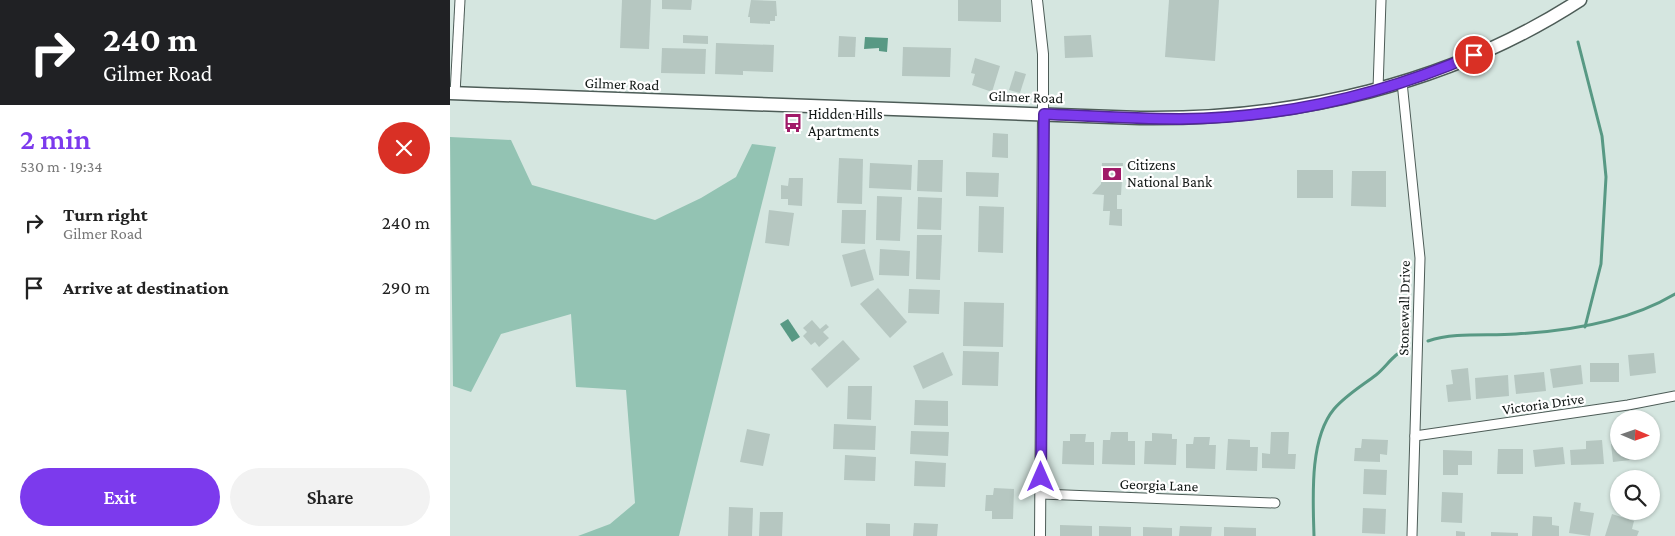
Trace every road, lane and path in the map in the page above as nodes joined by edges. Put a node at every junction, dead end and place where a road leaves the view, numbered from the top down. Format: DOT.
graph roads {
  1 [pos="460,0"];
  2 [pos="1037,0"];
  3 [pos="1382,0"];
  4 [pos="1580,0"];
  5 [pos="1402,82"];
  6 [pos="1378,89"];
  7 [pos="452,94"];
  8 [pos="1044,114"];
  9 [pos="1675,396"];
  10 [pos="1415,436"];
  11 [pos="1041,494"];
  12 [pos="1275,503"];
  13 [pos="1040,536"];
  14 [pos="1412,536"];
  1 -- 7 [label="street"];
  2 -- 8 [label="street"];
  3 -- 6 [label="street"];
  4 -- 5 [label="main road, Gilmer Road"];
  5 -- 6 [label="main road, Gilmer Road"];
  5 -- 10 [label="street, Stonewall Drive"];
  6 -- 8 [label="main road, Gilmer Road"];
  7 -- 8 [label="main road, Gilmer Road"];
  8 -- 11 [label="street"];
  9 -- 10 [label="street, Victoria Drive"];
  10 -- 14 [label="street, Stonewall Drive"];
  11 -- 12 [label="street, Georgia Lane"];
  11 -- 13 [label="street"];
}
